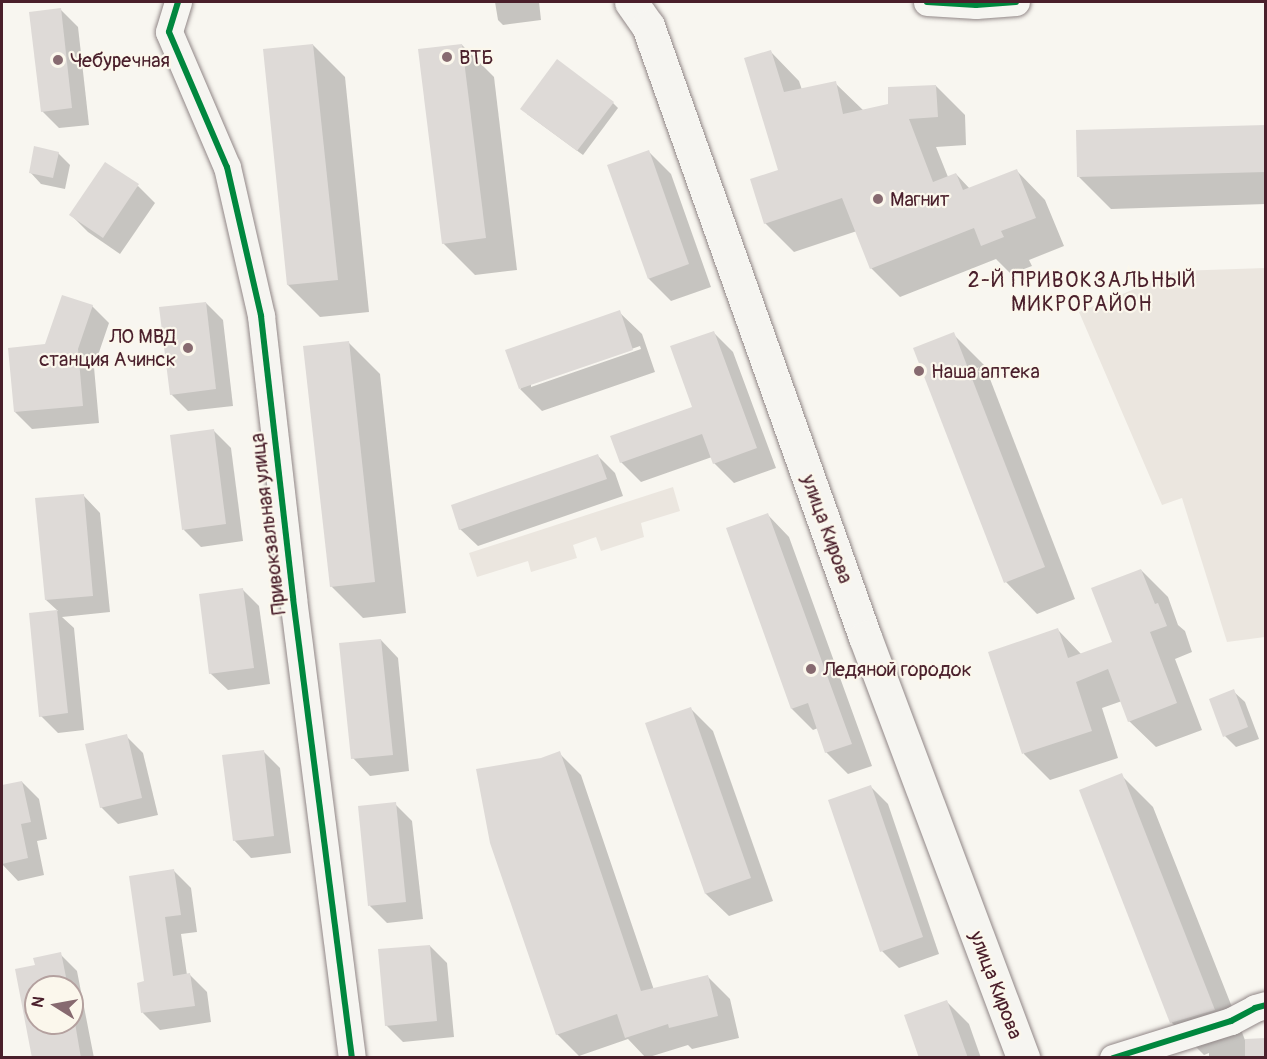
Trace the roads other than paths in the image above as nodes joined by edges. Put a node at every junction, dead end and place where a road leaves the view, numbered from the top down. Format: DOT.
graph roads {
  1 [pos="178,2"];
  2 [pos="631,2"];
  3 [pos="927,2"];
  4 [pos="1016,2"];
  5 [pos="1266,1005"];
  6 [pos="352,1058"];
  7 [pos="1023,1058"];
  8 [pos="1113,1058"];
  1 -- 6 [label="street, Привокзальная улица"];
  2 -- 7 [label="main road, улица Кирова"];
  3 -- 4 [label="street"];
  5 -- 8 [label="street"];
}
